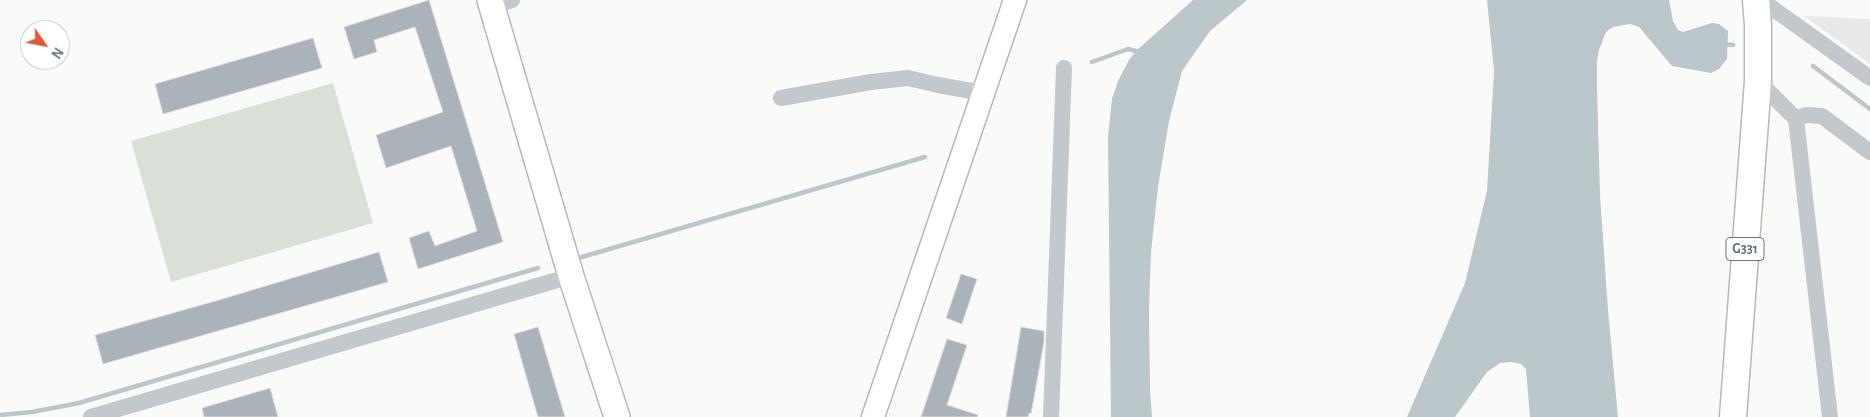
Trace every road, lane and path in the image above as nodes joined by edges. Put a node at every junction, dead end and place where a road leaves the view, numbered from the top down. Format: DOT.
graph roads {
  1 [pos="1015,0"];
  2 [pos="498,2"];
  3 [pos="1758,8"];
  4 [pos="1064,68"];
  5 [pos="1870,78"];
  6 [pos="1758,81"];
  7 [pos="983,93"];
  8 [pos="781,98"];
  9 [pos="1796,119"];
  10 [pos="1870,152"];
  11 [pos="571,276"];
  12 [pos="91,417"];
  13 [pos="617,417"];
  14 [pos="873,417"];
  15 [pos="1051,417"];
  16 [pos="1733,417"];
  17 [pos="1830,417"];
  1 -- 7 [label="main road"];
  2 -- 11 [label="main road"];
  3 -- 5 [label="street"];
  3 -- 6 [label="highway, G331"];
  4 -- 15 [label="street"];
  6 -- 9 [label="street"];
  6 -- 16 [label="highway, G331"];
  7 -- 8 [label="street"];
  7 -- 14 [label="main road"];
  9 -- 10 [label="street"];
  9 -- 17 [label="street"];
  11 -- 12 [label="street"];
  11 -- 13 [label="main road"];
}
